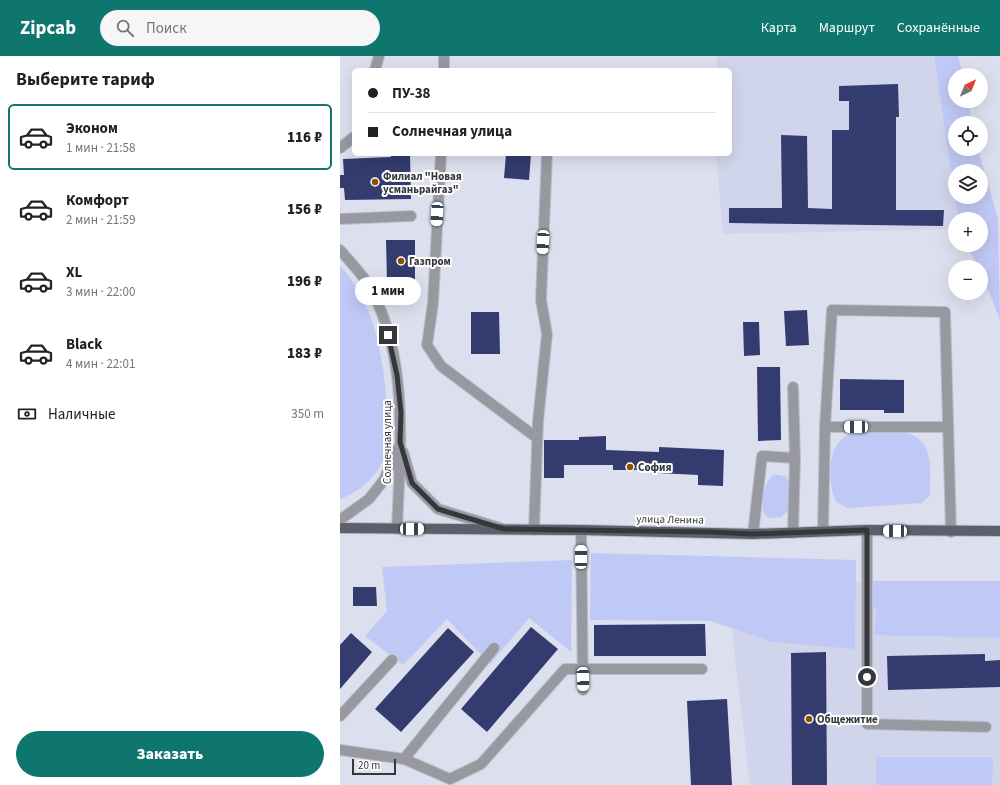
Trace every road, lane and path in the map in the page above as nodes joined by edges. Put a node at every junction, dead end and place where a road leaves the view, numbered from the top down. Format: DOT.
graph roads {
  1 [pos="379,56"];
  2 [pos="444,56"];
  3 [pos="376,68"];
  4 [pos="444,68"];
  5 [pos="352,139"];
  6 [pos="340,148"];
  7 [pos="441,156"];
  8 [pos="547,156"];
  9 [pos="411,216"];
  10 [pos="340,219"];
  11 [pos="340,250"];
  12 [pos="793,387"];
  13 [pos="825,427"];
  14 [pos="948,427"];
  15 [pos="537,438"];
  16 [pos="400,442"];
  17 [pos="795,458"];
  18 [pos="340,520"];
  19 [pos="340,528"];
  20 [pos="397,528"];
  21 [pos="504,529"];
  22 [pos="534,530"];
  23 [pos="581,530"];
  24 [pos="867,530"];
  25 [pos="1000,531"];
  26 [pos="823,532"];
  27 [pos="951,532"];
  28 [pos="793,533"];
  29 [pos="753,534"];
  30 [pos="494,648"];
  31 [pos="392,660"];
  32 [pos="583,668"];
  33 [pos="702,669"];
  34 [pos="583,690"];
  35 [pos="340,716"];
  36 [pos="986,727"];
  37 [pos="340,750"];
  38 [pos="404,759"];
  39 [pos="449,782"];
  1 -- 3 [label="street"];
  2 -- 4 [label="street"];
  5 -- 6 [label="street"];
  7 -- 15 [label="street"];
  8 -- 15 [label="street"];
  9 -- 10 [label="street"];
  11 -- 16 [label="street, Солнечная улица"];
  12 -- 17 [label="street"];
  13 -- 14 [label="street"];
  13 -- 14 [label="street"];
  13 -- 26 [label="street"];
  14 -- 27 [label="street"];
  15 -- 22 [label="street"];
  16 -- 18 [label="street"];
  16 -- 20 [label="street, Солнечная улица"];
  16 -- 21 [label="street"];
  17 -- 28 [label="street"];
  17 -- 29 [label="street"];
  19 -- 20 [label="main road, улица Ленина"];
  20 -- 21 [label="main road, улица Ленина"];
  21 -- 22 [label="main road, улица Ленина"];
  22 -- 23 [label="main road, улица Ленина"];
  23 -- 29 [label="main road, улица Ленина"];
  23 -- 32 [label="street"];
  24 -- 26 [label="main road, улица Ленина"];
  24 -- 27 [label="main road, улица Ленина"];
  24 -- 36 [label="street"];
  25 -- 27 [label="main road, улица Ленина"];
  26 -- 28 [label="main road, улица Ленина"];
  28 -- 29 [label="main road, улица Ленина"];
  30 -- 38 [label="street"];
  31 -- 35 [label="street"];
  32 -- 33 [label="street"];
  32 -- 34 [label="street"];
  32 -- 39 [label="street"];
  37 -- 38 [label="street"];
  38 -- 39 [label="street"];
}
